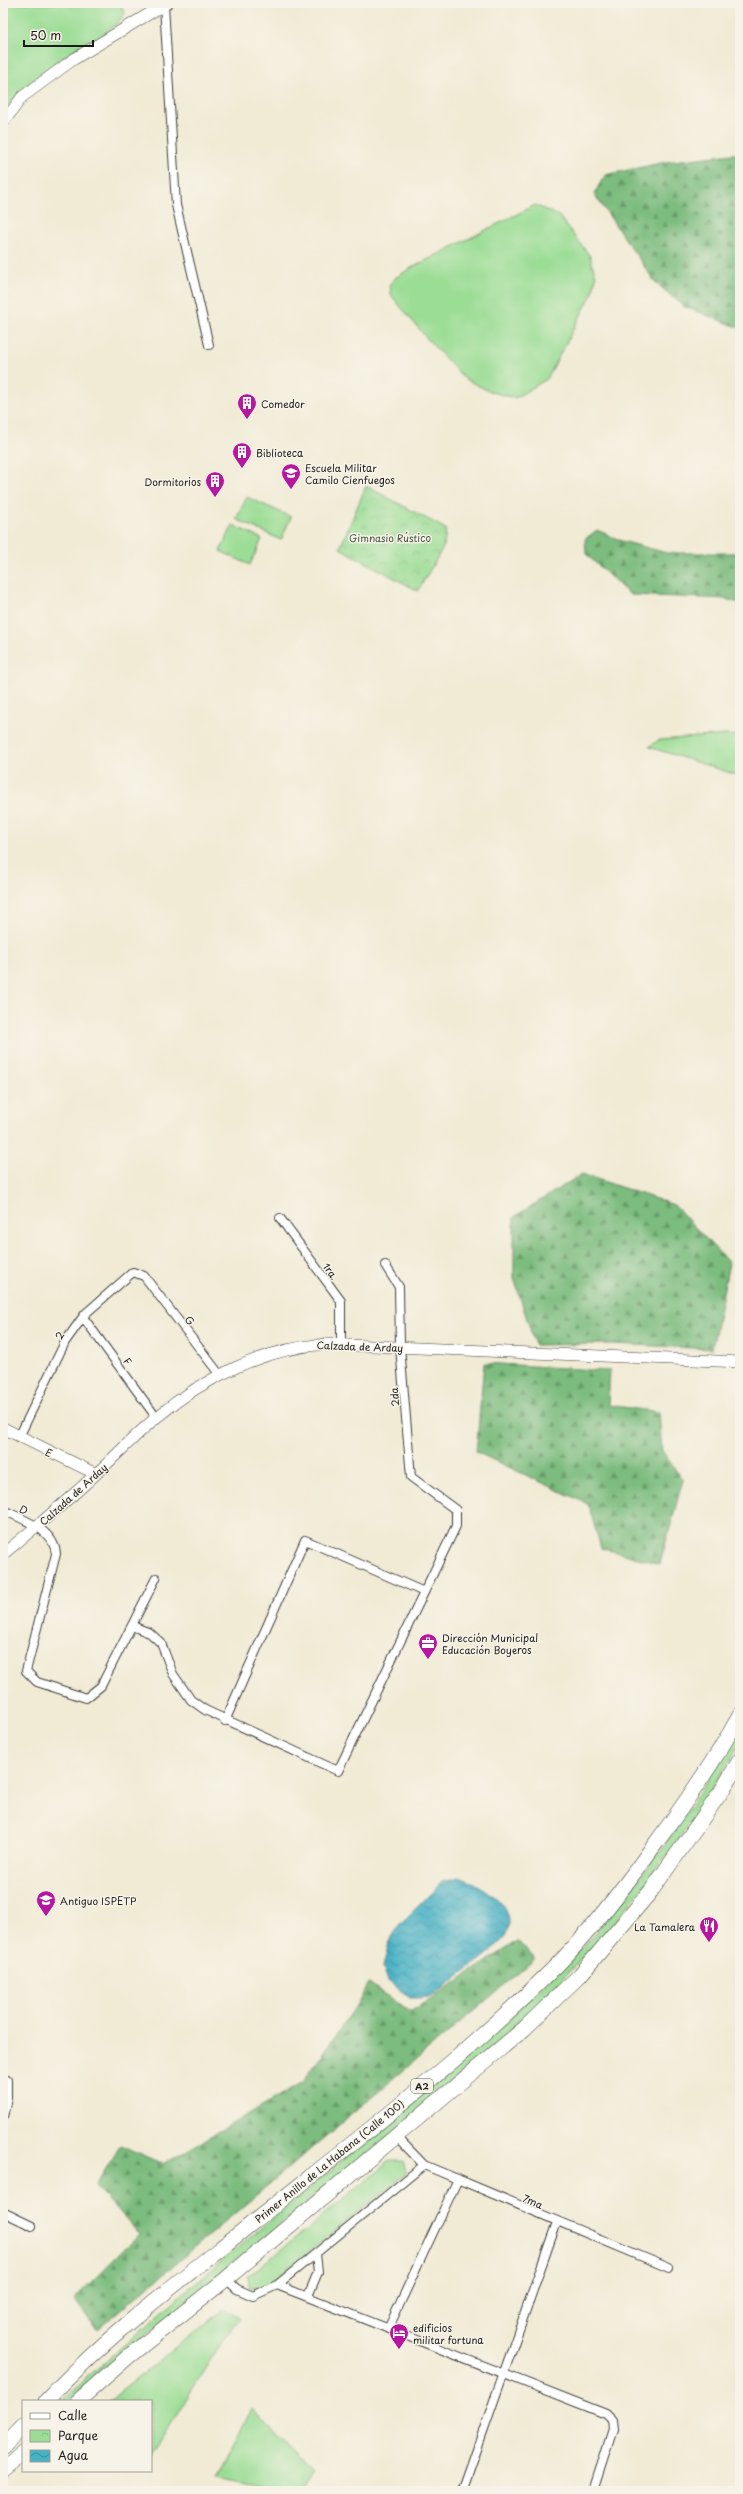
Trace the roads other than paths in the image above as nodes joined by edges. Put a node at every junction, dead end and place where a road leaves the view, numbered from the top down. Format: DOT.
graph roads {
  1 [pos="162,4"];
  2 [pos="3,123"];
  3 [pos="208,345"];
  4 [pos="280,1218"];
  5 [pos="385,1264"];
  6 [pos="144,1276"];
  7 [pos="83,1317"];
  8 [pos="341,1344"];
  9 [pos="400,1347"];
  10 [pos="740,1362"];
  11 [pos="220,1375"];
  12 [pos="156,1417"];
  13 [pos="3,1428"];
  14 [pos="19,1437"];
  15 [pos="96,1474"];
  16 [pos="3,1510"];
  17 [pos="37,1526"];
  18 [pos="3,1554"];
  19 [pos="156,1578"];
  20 [pos="424,1592"];
  21 [pos="132,1626"];
  22 [pos="740,1715"];
  23 [pos="225,1721"];
  24 [pos="740,1760"];
  25 [pos="3,2078"];
  26 [pos="3,2117"];
  27 [pos="397,2137"];
  28 [pos="424,2165"];
  29 [pos="458,2178"];
  30 [pos="3,2212"];
  31 [pos="557,2222"];
  32 [pos="32,2226"];
  33 [pos="316,2254"];
  34 [pos="670,2268"];
  35 [pos="226,2279"];
  36 [pos="277,2284"];
  37 [pos="308,2296"];
  38 [pos="389,2327"];
  39 [pos="504,2373"];
  40 [pos="47,2400"];
  41 [pos="79,2400"];
  42 [pos="22,2427"];
  43 [pos="3,2447"];
  44 [pos="22,2454"];
  45 [pos="3,2470"];
  46 [pos="462,2491"];
  47 [pos="593,2491"];
  1 -- 2 [label="street"];
  1 -- 3 [label="street"];
  4 -- 8 [label="street, 1ra."];
  5 -- 9 [label="street, 2da"];
  6 -- 7 [label="street, 2"];
  6 -- 11 [label="street, G"];
  7 -- 12 [label="street, F"];
  7 -- 14 [label="street, 2"];
  8 -- 9 [label="street, Calzada de Arday"];
  8 -- 11 [label="street, Calzada de Arday"];
  9 -- 10 [label="street, Calzada de Arday"];
  9 -- 20 [label="street, 2da"];
  11 -- 12 [label="street, Calzada de Arday"];
  12 -- 15 [label="street, Calzada de Arday"];
  13 -- 14 [label="street, E"];
  14 -- 15 [label="street, E"];
  15 -- 17 [label="street, Calzada de Arday"];
  16 -- 17 [label="street, D"];
  17 -- 18 [label="street, Calzada de Arday"];
  17 -- 21 [label="street, D"];
  19 -- 21 [label="street"];
  20 -- 23 [label="street"];
  20 -- 23 [label="street"];
  21 -- 23 [label="street"];
  22 -- 40 [label="highway, Primer Anillo de La Habana (Calle 100) / A2"];
  24 -- 27 [label="highway, A2"];
  25 -- 26 [label="street"];
  27 -- 28 [label="street, 7ma"];
  27 -- 35 [label="highway, A2"];
  28 -- 29 [label="street, 7ma"];
  28 -- 33 [label="street"];
  29 -- 31 [label="street, 7ma"];
  29 -- 38 [label="street"];
  30 -- 32 [label="street"];
  31 -- 34 [label="street, 7ma"];
  31 -- 39 [label="street"];
  33 -- 36 [label="street"];
  33 -- 37 [label="street"];
  35 -- 36 [label="street"];
  35 -- 41 [label="highway, A2"];
  36 -- 37 [label="street"];
  37 -- 38 [label="street"];
  38 -- 39 [label="street"];
  39 -- 46 [label="street"];
  39 -- 47 [label="street"];
  42 -- 43 [label="highway"];
  44 -- 45 [label="highway"];
}
